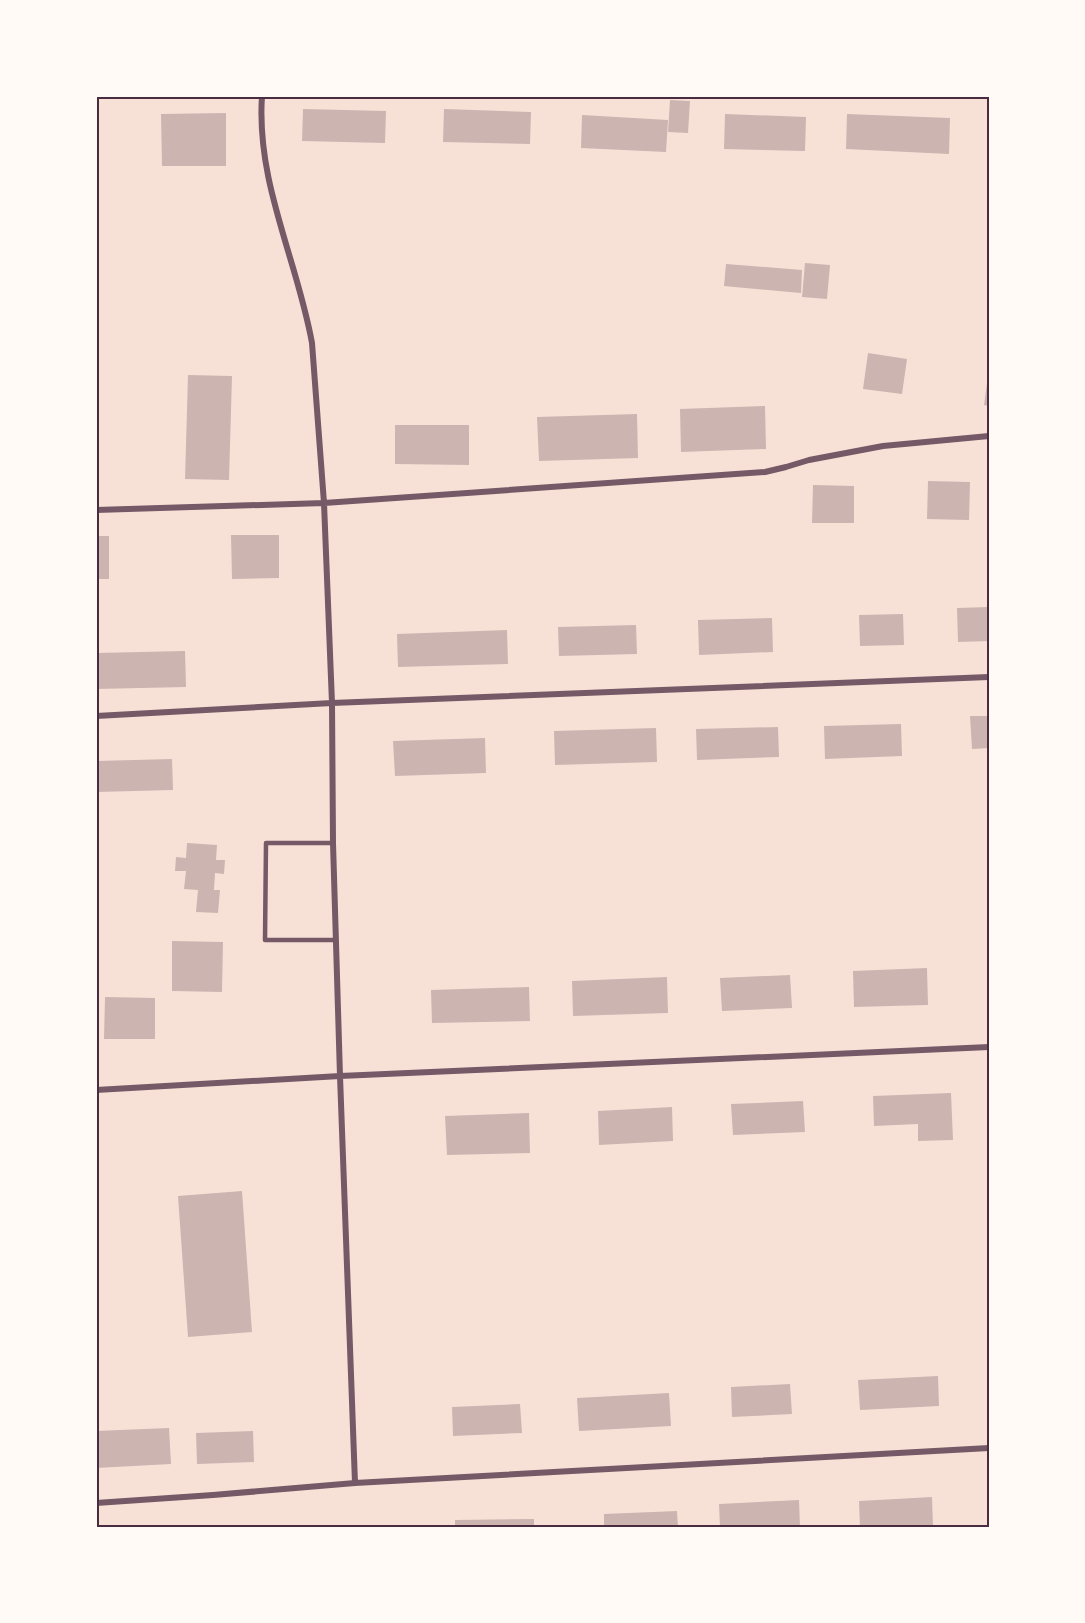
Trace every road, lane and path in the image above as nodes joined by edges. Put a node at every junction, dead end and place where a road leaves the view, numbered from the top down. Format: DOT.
graph roads {
  1 [pos="262,96"];
  2 [pos="989,436"];
  3 [pos="324,502"];
  4 [pos="96,510"];
  5 [pos="989,677"];
  6 [pos="332,703"];
  7 [pos="96,716"];
  8 [pos="333,843"];
  9 [pos="336,940"];
  10 [pos="989,1047"];
  11 [pos="340,1076"];
  12 [pos="96,1090"];
  13 [pos="989,1448"];
  14 [pos="355,1483"];
  15 [pos="96,1503"];
  1 -- 3 [label="street"];
  2 -- 3 [label="street"];
  3 -- 4 [label="street"];
  3 -- 6 [label="street"];
  5 -- 6 [label="street"];
  6 -- 7 [label="street"];
  6 -- 8 [label="street"];
  8 -- 9 [label="street"];
  8 -- 9 [label="lane"];
  9 -- 11 [label="street"];
  10 -- 11 [label="street"];
  11 -- 12 [label="street"];
  11 -- 14 [label="street"];
  13 -- 14 [label="street"];
  14 -- 15 [label="street"];
}
